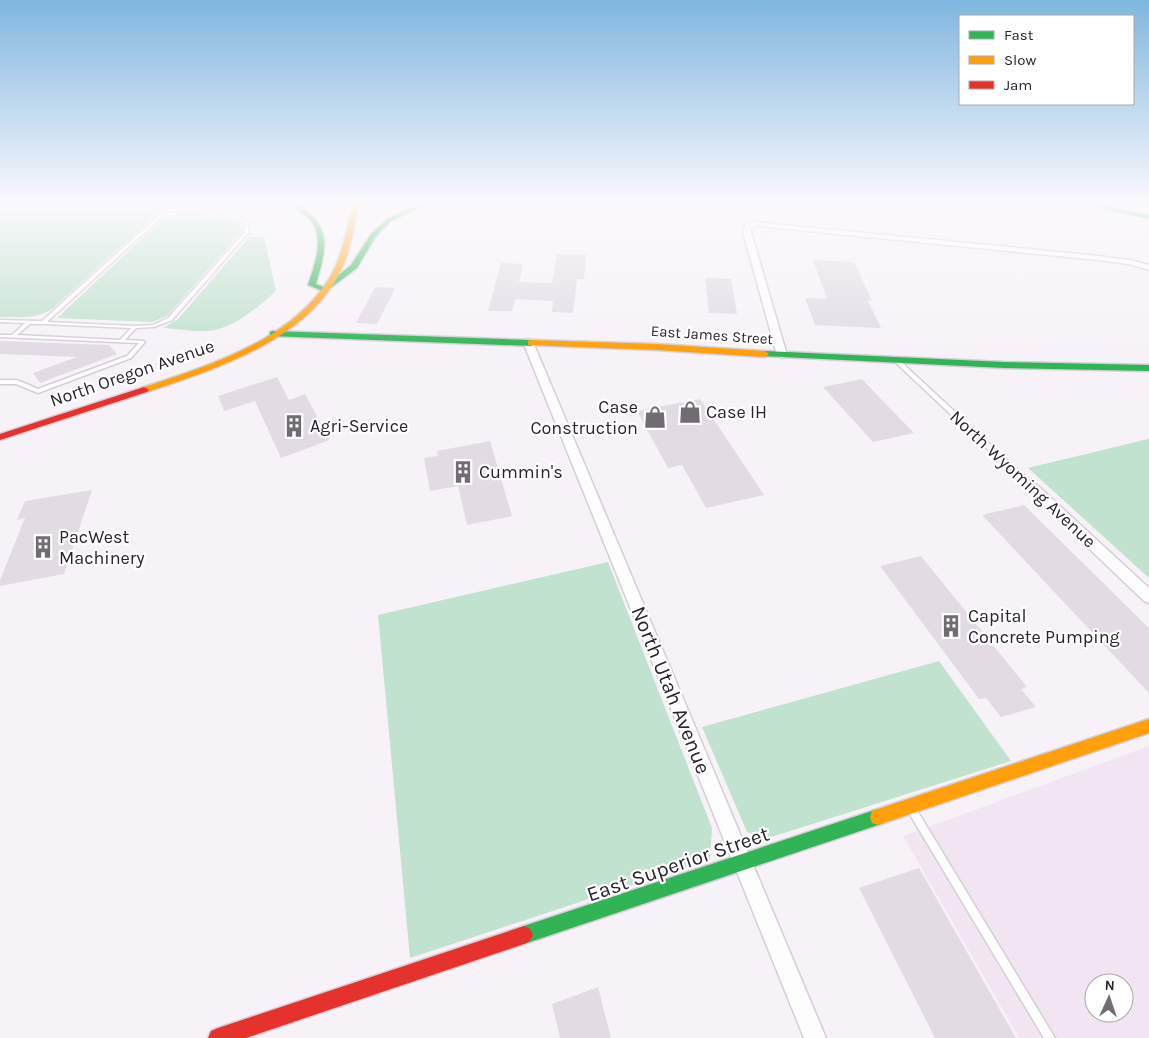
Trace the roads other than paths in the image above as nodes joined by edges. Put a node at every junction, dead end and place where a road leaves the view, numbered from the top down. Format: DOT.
graph roads {
  1 [pos="120,252"];
  2 [pos="229,252"];
  3 [pos="321,252"];
  4 [pos="343,252"];
  5 [pos="362,252"];
  6 [pos="753,252"];
  7 [pos="1042,252"];
  8 [pos="1149,268"];
  9 [pos="325,290"];
  10 [pos="0,321"];
  11 [pos="29,322"];
  12 [pos="43,323"];
  13 [pos="135,327"];
  14 [pos="273,334"];
  15 [pos="0,336"];
  16 [pos="13,336"];
  17 [pos="121,341"];
  18 [pos="528,342"];
  19 [pos="782,355"];
  20 [pos="896,361"];
  21 [pos="1149,368"];
  22 [pos="0,382"];
  23 [pos="0,437"];
  24 [pos="1032,488"];
  25 [pos="1149,597"];
  26 [pos="1149,726"];
  27 [pos="910,806"];
  28 [pos="742,862"];
  29 [pos="218,1038"];
  30 [pos="815,1038"];
  31 [pos="1050,1038"];
  1 -- 12 [label="lane"];
  2 -- 13 [label="lane"];
  3 -- 9 [label="main road"];
  4 -- 9 [label="main road"];
  5 -- 9 [label="main road"];
  6 -- 19 [label="street"];
  7 -- 8 [label="street"];
  9 -- 14 [label="main road, North Oregon Avenue"];
  10 -- 11 [label="lane"];
  11 -- 12 [label="lane"];
  11 -- 16 [label="lane"];
  12 -- 13 [label="lane"];
  13 -- 17 [label="lane"];
  14 -- 18 [label="main road, East James Street"];
  14 -- 23 [label="main road, North Oregon Avenue"];
  15 -- 16 [label="lane"];
  16 -- 17 [label="lane"];
  17 -- 22 [label="lane"];
  18 -- 19 [label="main road, East James Street"];
  18 -- 28 [label="street, North Utah Avenue"];
  19 -- 20 [label="main road, East James Street"];
  20 -- 21 [label="main road, East James Street"];
  20 -- 24 [label="lane, North Wyoming Avenue"];
  24 -- 25 [label="street, North Wyoming Avenue"];
  26 -- 27 [label="main road, East Superior Street"];
  27 -- 28 [label="main road, East Superior Street"];
  27 -- 31 [label="lane"];
  28 -- 29 [label="main road, East Superior Street"];
  28 -- 30 [label="street, North Utah Avenue"];
}
